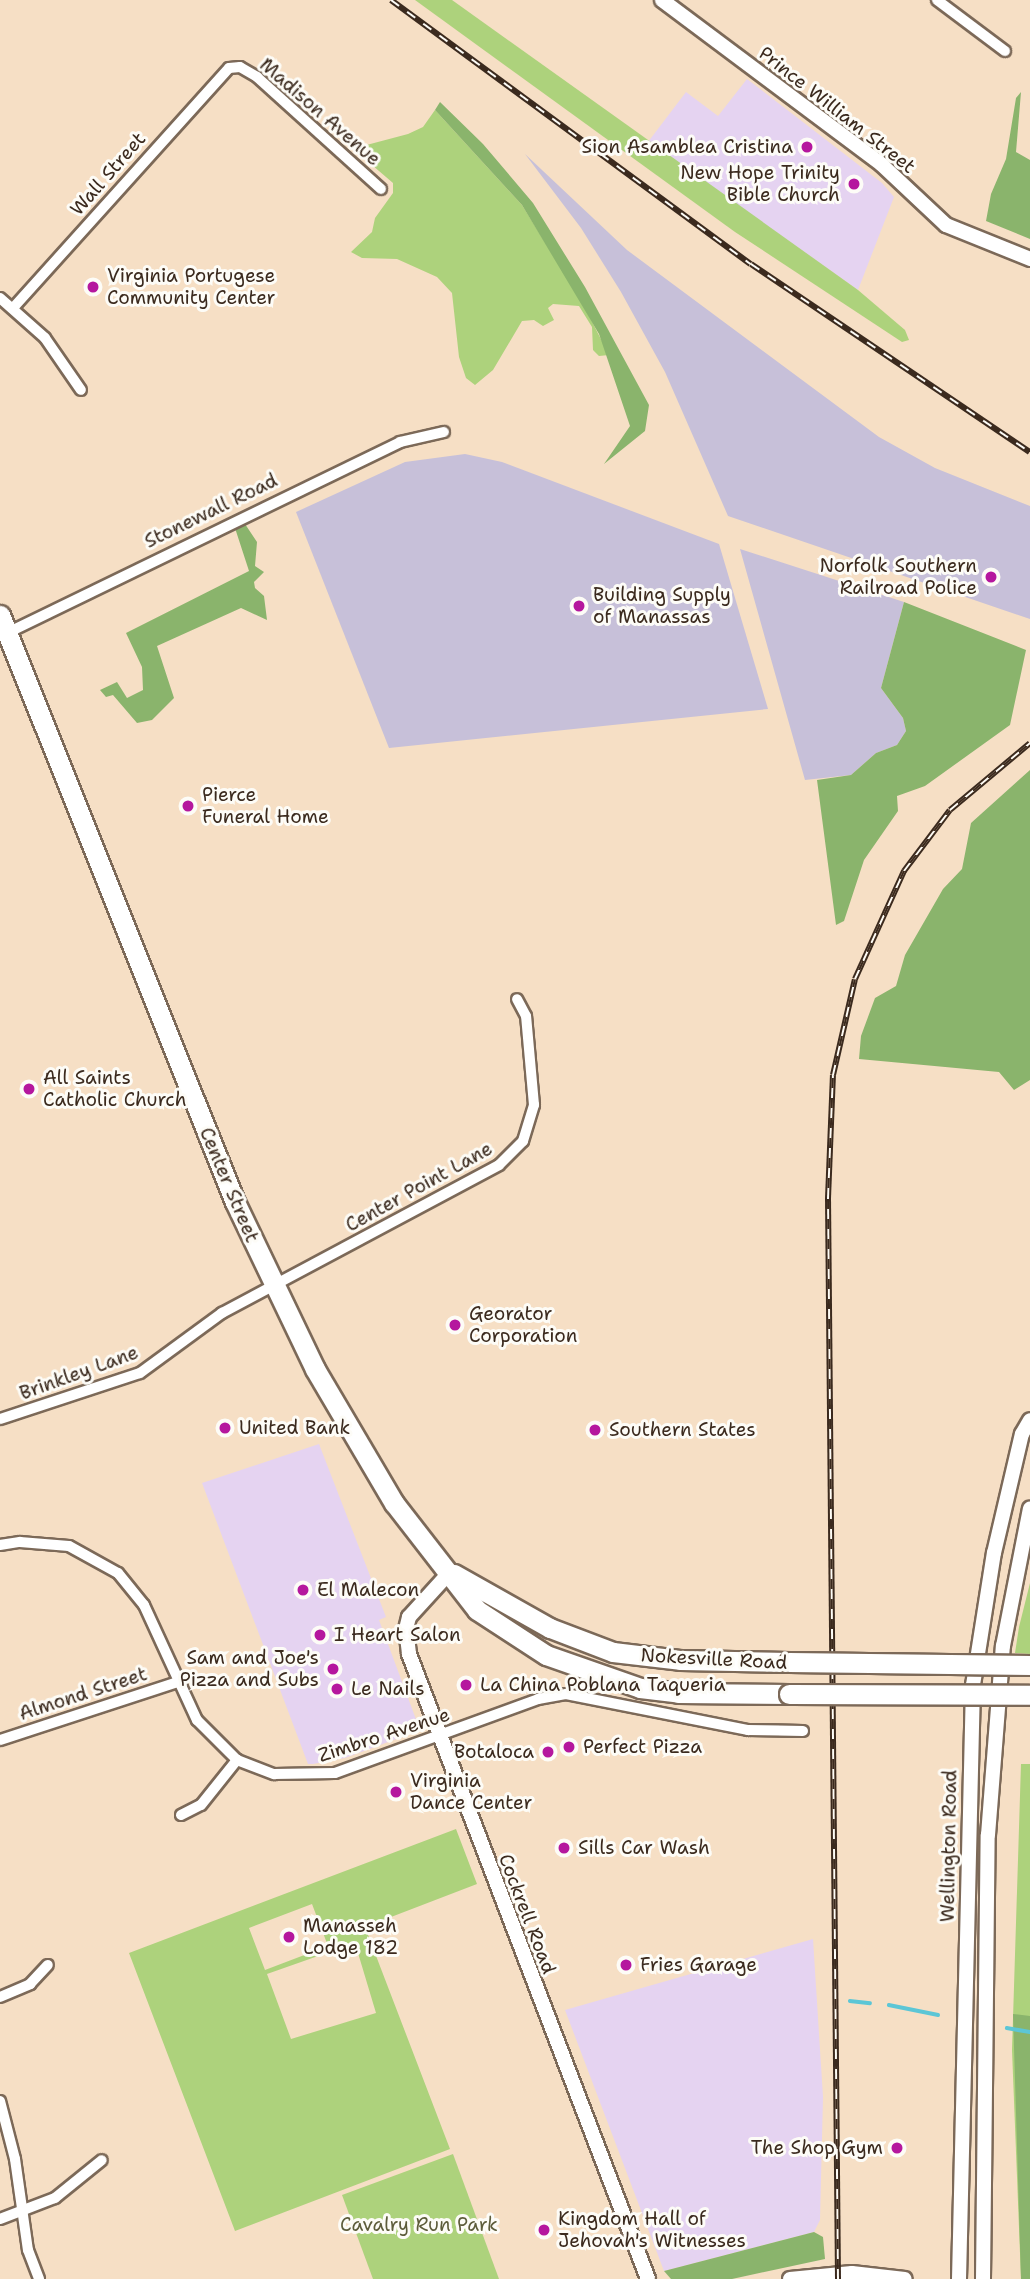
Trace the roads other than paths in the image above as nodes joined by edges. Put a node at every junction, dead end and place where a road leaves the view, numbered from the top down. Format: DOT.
graph roads {
  1 [pos="662,0"];
  2 [pos="937,0"];
  3 [pos="1005,51"];
  4 [pos="233,67"];
  5 [pos="381,189"];
  6 [pos="1030,259"];
  7 [pos="0,298"];
  8 [pos="13,308"];
  9 [pos="81,390"];
  10 [pos="444,432"];
  11 [pos="2,628"];
  12 [pos="517,999"];
  13 [pos="273,1287"];
  14 [pos="0,1419"];
  15 [pos="1030,1420"];
  16 [pos="1030,1509"];
  17 [pos="0,1545"];
  18 [pos="450,1572"];
  19 [pos="1030,1665"];
  20 [pos="177,1682"];
  21 [pos="1030,1695"];
  22 [pos="803,1731"];
  23 [pos="439,1736"];
  24 [pos="0,1740"];
  25 [pos="237,1760"];
  26 [pos="181,1815"];
  27 [pos="48,1965"];
  28 [pos="0,1997"];
  29 [pos="0,2101"];
  30 [pos="102,2160"];
  31 [pos="22,2211"];
  32 [pos="0,2219"];
  33 [pos="38,2279"];
  34 [pos="648,2279"];
  35 [pos="790,2279"];
  36 [pos="905,2279"];
  37 [pos="959,2279"];
  38 [pos="983,2279"];
  1 -- 6 [label="main road, Prince William Street"];
  2 -- 3 [label="street"];
  4 -- 5 [label="street, Madison Avenue"];
  4 -- 8 [label="street, Wall Street"];
  7 -- 8 [label="street"];
  8 -- 9 [label="street"];
  10 -- 11 [label="street, Stonewall Road"];
  11 -- 13 [label="highway, Center Street"];
  12 -- 13 [label="street, Center Point Lane"];
  13 -- 14 [label="street, Brinkley Lane"];
  13 -- 18 [label="highway, Center Street"];
  15 -- 37 [label="main road, Wellington Road"];
  16 -- 38 [label="main road, Wellington Road"];
  17 -- 20 [label="street, Zimbro Avenue"];
  18 -- 19 [label="highway, Nokesville Road, bridge"];
  18 -- 21 [label="highway, Nokesville Road, bridge"];
  18 -- 23 [label="main road, Cockrell Road"];
  20 -- 24 [label="street, Almond Street"];
  20 -- 25 [label="street, Zimbro Avenue"];
  22 -- 23 [label="street, Zimbro Avenue"];
  23 -- 25 [label="street, Zimbro Avenue"];
  23 -- 34 [label="main road, Cockrell Road"];
  25 -- 26 [label="street"];
  27 -- 28 [label="street"];
  29 -- 31 [label="street"];
  30 -- 31 [label="street"];
  31 -- 32 [label="street"];
  31 -- 33 [label="street"];
  35 -- 36 [label="main road"];
}
